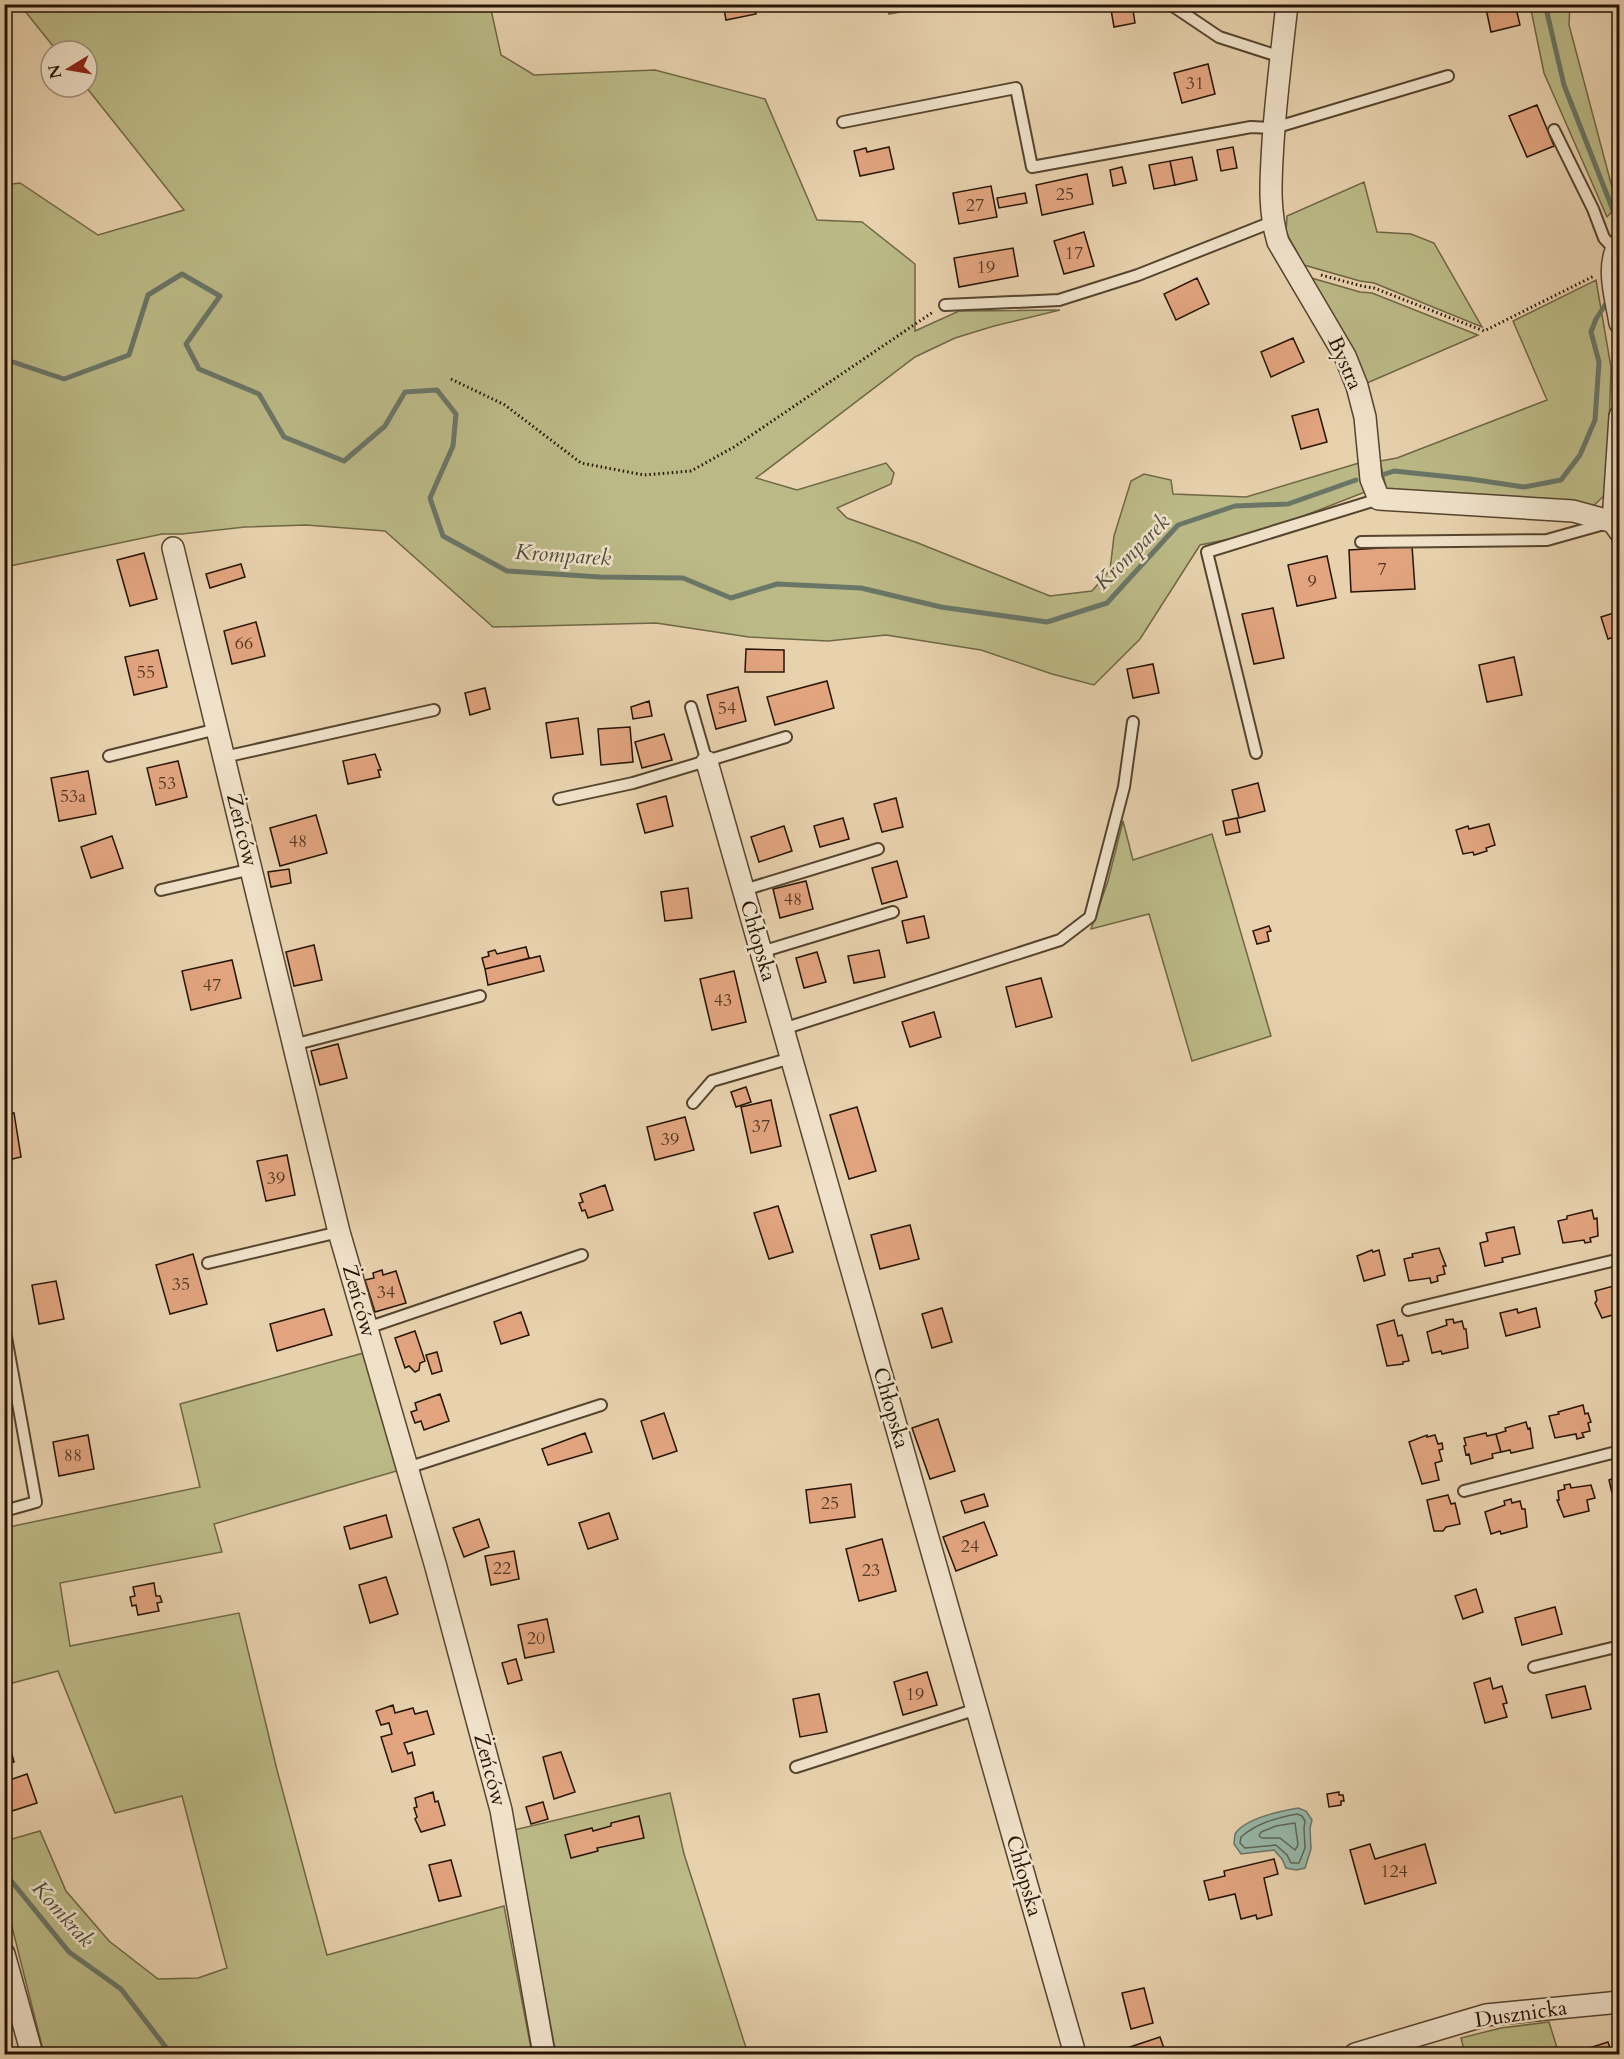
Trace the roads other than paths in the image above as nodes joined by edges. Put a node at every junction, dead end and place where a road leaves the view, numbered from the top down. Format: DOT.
graph roads {
  1 [pos="1170,4"];
  2 [pos="1287,4"];
  3 [pos="1281,57"];
  4 [pos="1448,76"];
  5 [pos="843,122"];
  6 [pos="1274,128"];
  7 [pos="1554,130"];
  8 [pos="1272,222"];
  9 [pos="1616,251"];
  10 [pos="945,305"];
  11 [pos="1620,323"];
  12 [pos="1620,416"];
  13 [pos="1379,499"];
  14 [pos="1616,527"];
  15 [pos="1361,542"];
  16 [pos="173,548"];
  17 [pos="691,707"];
  18 [pos="434,710"];
  19 [pos="1133,722"];
  20 [pos="217,729"];
  21 [pos="786,737"];
  22 [pos="1256,753"];
  23 [pos="109,756"];
  24 [pos="224,757"];
  25 [pos="708,762"];
  26 [pos="558,799"];
  27 [pos="878,849"];
  28 [pos="252,869"];
  29 [pos="161,890"];
  30 [pos="744,890"];
  31 [pos="893,912"];
  32 [pos="761,952"];
  33 [pos="480,996"];
  34 [pos="783,1029"];
  35 [pos="293,1045"];
  36 [pos="791,1058"];
  37 [pos="693,1103"];
  38 [pos="339,1232"];
  39 [pos="582,1255"];
  40 [pos="1620,1259"];
  41 [pos="208,1263"];
  42 [pos="1408,1310"];
  43 [pos="4,1326"];
  44 [pos="367,1328"];
  45 [pos="601,1405"];
  46 [pos="1620,1450"];
  47 [pos="407,1468"];
  48 [pos="1464,1491"];
  49 [pos="4,1511"];
  50 [pos="1620,1646"];
  51 [pos="1534,1667"];
  52 [pos="976,1709"];
  53 [pos="796,1767"];
  54 [pos="4,1954"];
  55 [pos="1620,2002"];
  56 [pos="32,2055"];
  57 [pos="544,2055"];
  58 [pos="1075,2055"];
  59 [pos="1355,2055"];
  1 -- 3 [label="lane"];
  2 -- 3 [label="street, Bystra"];
  3 -- 6 [label="street, Bystra"];
  4 -- 6 [label="lane"];
  5 -- 6 [label="lane"];
  6 -- 8 [label="street, Bystra"];
  7 -- 9 [label="lane"];
  8 -- 10 [label="lane"];
  8 -- 13 [label="street, Bystra"];
  9 -- 11 [label="street"];
  12 -- 14 [label="street"];
  13 -- 14 [label="street"];
  13 -- 22 [label="lane"];
  14 -- 15 [label="lane"];
  16 -- 20 [label="street, Żeńców"];
  17 -- 25 [label="lane"];
  18 -- 24 [label="lane"];
  19 -- 34 [label="lane"];
  20 -- 23 [label="lane"];
  20 -- 24 [label="street, Żeńców"];
  21 -- 25 [label="lane"];
  24 -- 28 [label="street, Żeńców"];
  25 -- 26 [label="lane"];
  25 -- 30 [label="street, Chłopska"];
  27 -- 30 [label="lane"];
  28 -- 29 [label="lane"];
  28 -- 35 [label="street, Żeńców"];
  30 -- 32 [label="street, Chłopska"];
  31 -- 32 [label="lane"];
  32 -- 34 [label="street, Chłopska"];
  33 -- 35 [label="lane"];
  34 -- 36 [label="street, Chłopska"];
  35 -- 38 [label="street, Żeńców"];
  36 -- 37 [label="lane"];
  36 -- 52 [label="street, Chłopska"];
  38 -- 41 [label="lane"];
  38 -- 44 [label="street, Żeńców"];
  39 -- 44 [label="lane"];
  40 -- 42 [label="lane"];
  43 -- 49 [label="lane"];
  44 -- 47 [label="street, Żeńców"];
  45 -- 47 [label="lane"];
  46 -- 48 [label="lane"];
  47 -- 57 [label="street, Żeńców"];
  50 -- 51 [label="lane"];
  52 -- 53 [label="lane"];
  52 -- 58 [label="street, Chłopska"];
  54 -- 56 [label="street"];
  55 -- 59 [label="street, Dusznicka"];
}
